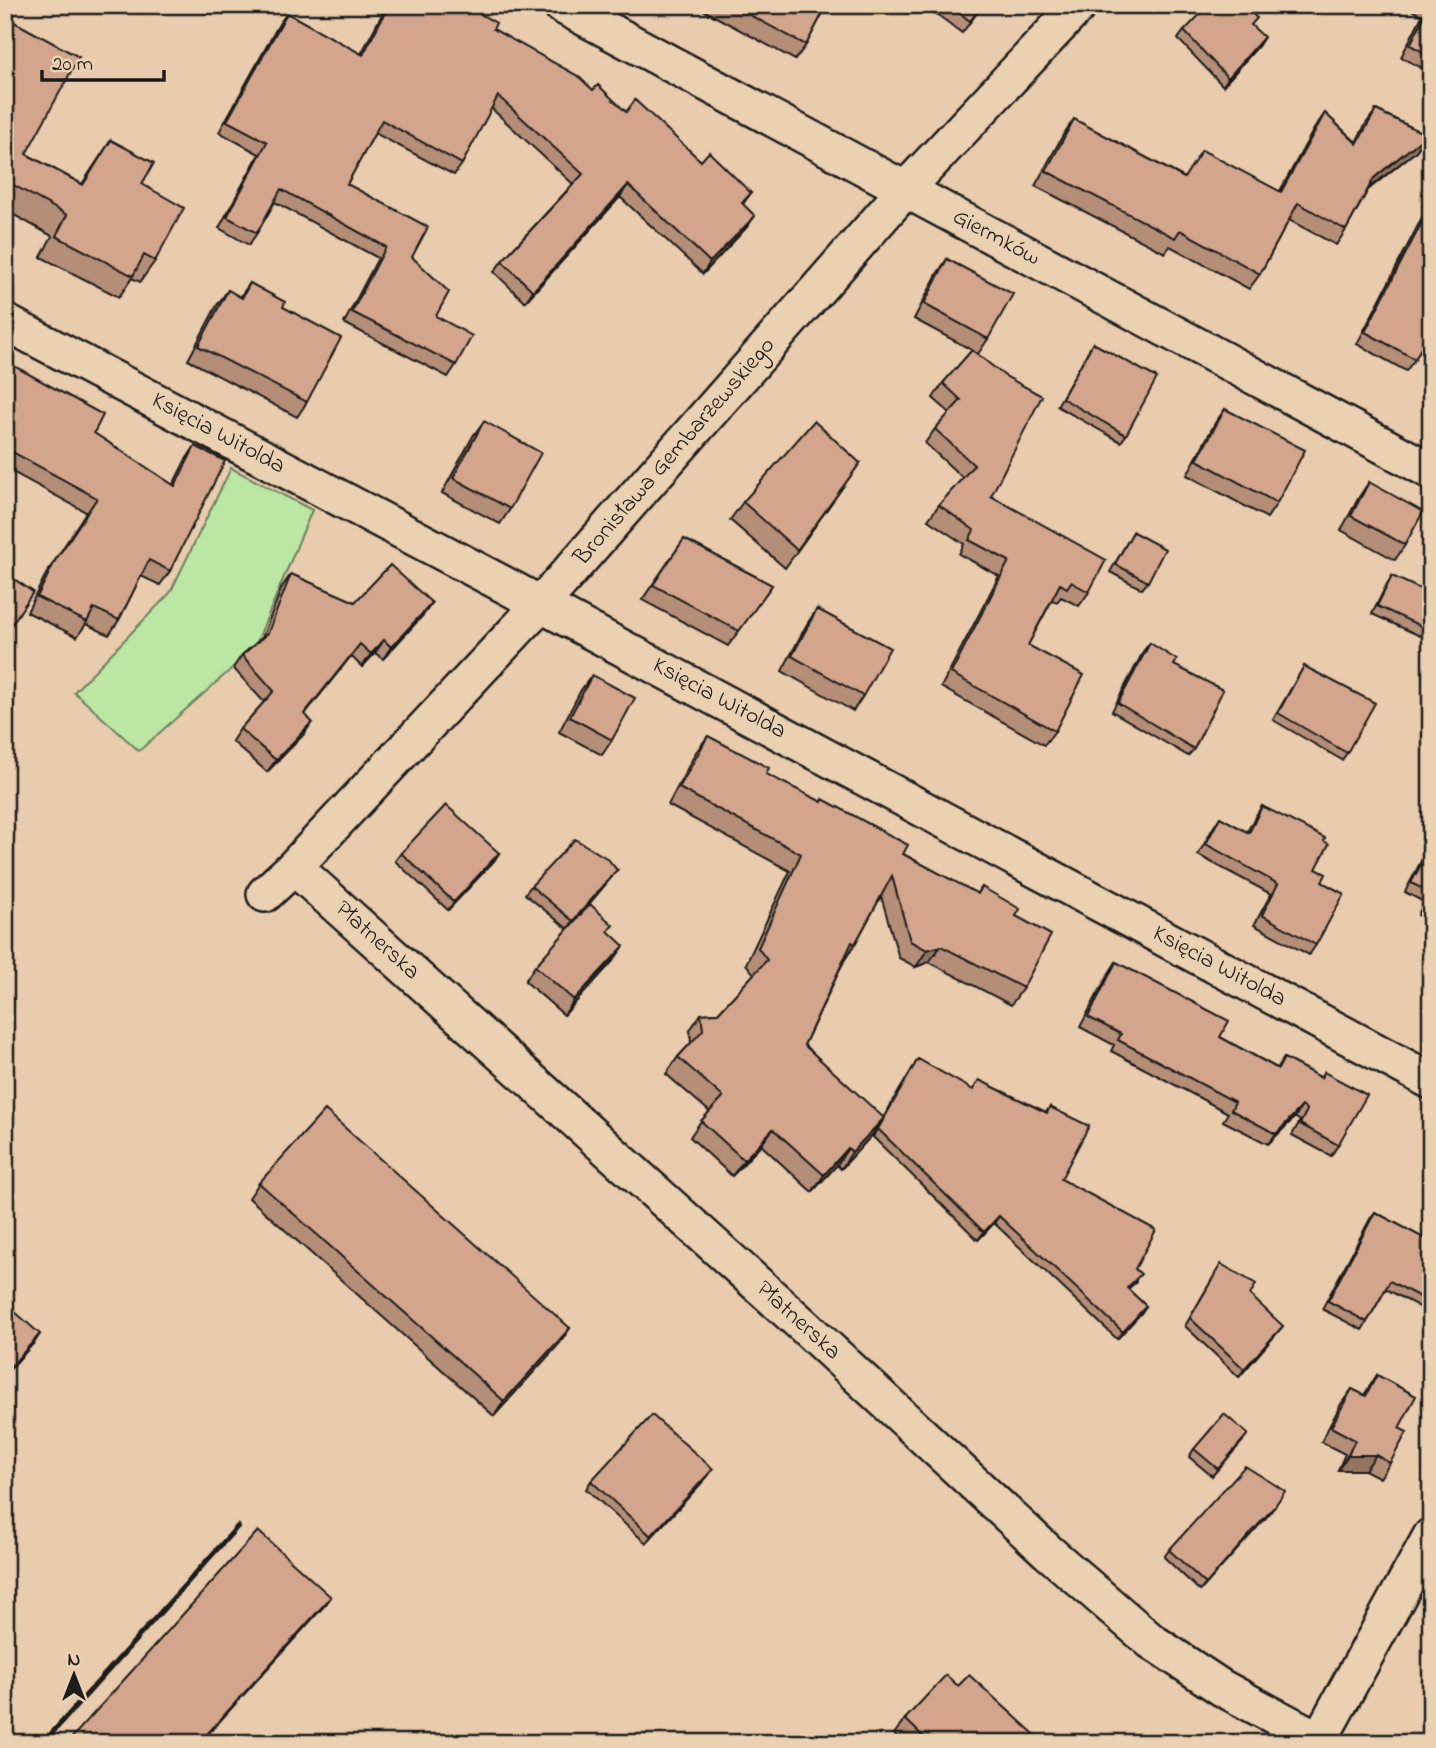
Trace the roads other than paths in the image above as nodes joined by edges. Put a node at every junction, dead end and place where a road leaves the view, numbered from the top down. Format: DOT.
graph roads {
  1 [pos="561,5"];
  2 [pos="1080,5"];
  3 [pos="905,190"];
  4 [pos="5,322"];
  5 [pos="1429,466"];
  6 [pos="541,604"];
  7 [pos="294,867"];
  8 [pos="265,894"];
  9 [pos="1431,1081"];
  10 [pos="1431,1536"];
  11 [pos="1322,1741"];
  1 -- 3 [label="street, Giermków"];
  2 -- 3 [label="street, Bronisława Gembarzewskiego"];
  3 -- 5 [label="street, Giermków"];
  3 -- 6 [label="street, Bronisława Gembarzewskiego"];
  4 -- 6 [label="street, Księcia Witolda"];
  6 -- 7 [label="street, Bronisława Gembarzewskiego"];
  6 -- 9 [label="street, Księcia Witolda"];
  7 -- 8 [label="street, Bronisława Gembarzewskiego"];
  7 -- 11 [label="street, Płatnerska"];
  10 -- 11 [label="street"];
}
